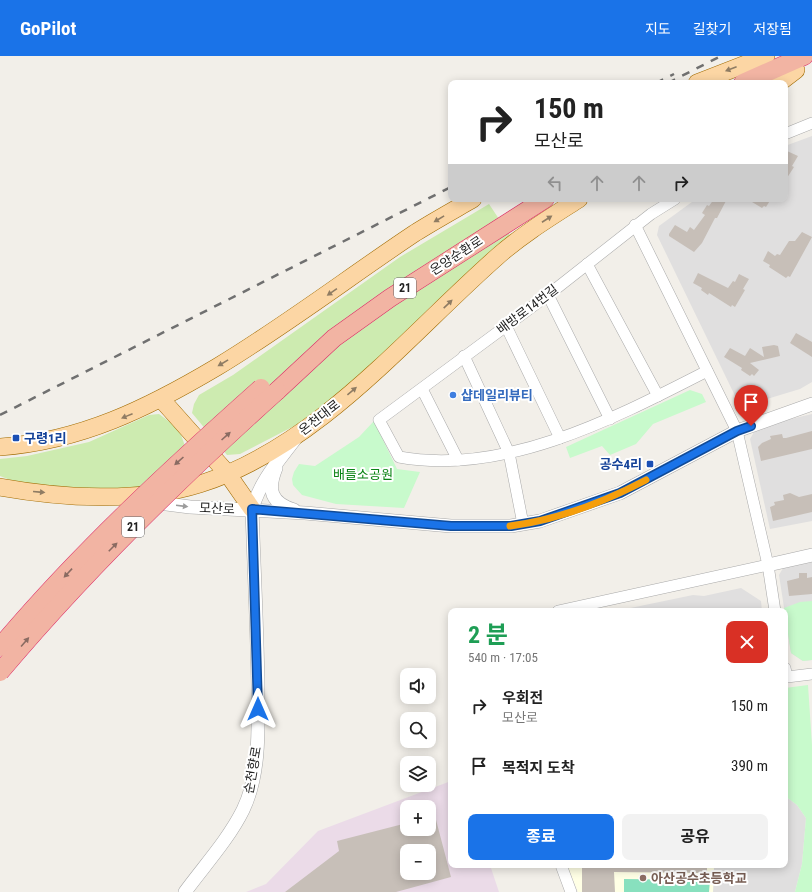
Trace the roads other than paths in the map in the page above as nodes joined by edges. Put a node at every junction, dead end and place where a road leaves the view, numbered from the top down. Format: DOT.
graph roads {
  1 [pos="766,56"];
  2 [pos="804,64"];
  3 [pos="705,80"];
  4 [pos="753,80"];
  5 [pos="775,80"];
  6 [pos="783,80"];
  7 [pos="812,123"];
  8 [pos="788,133"];
  9 [pos="468,202"];
  10 [pos="518,202"];
  11 [pos="540,202"];
  12 [pos="574,202"];
  13 [pos="670,202"];
  14 [pos="635,225"];
  15 [pos="588,264"];
  16 [pos="548,295"];
  17 [pos="506,326"];
  18 [pos="464,356"];
  19 [pos="707,371"];
  20 [pos="422,389"];
  21 [pos="269,390"];
  22 [pos="658,396"];
  23 [pos="162,400"];
  24 [pos="812,404"];
  25 [pos="610,419"];
  26 [pos="737,431"];
  27 [pos="300,433"];
  28 [pos="560,438"];
  29 [pos="0,447"];
  30 [pos="509,453"];
  31 [pos="282,456"];
  32 [pos="458,460"];
  33 [pos="227,473"];
  34 [pos="0,487"];
  35 [pos="101,496"];
  36 [pos="252,509"];
  37 [pos="305,513"];
  38 [pos="523,524"];
  39 [pos="812,555"];
  40 [pos="768,565"];
  41 [pos="572,608"];
  42 [pos="775,608"];
  43 [pos="0,647"];
  44 [pos="0,672"];
  45 [pos="812,674"];
  46 [pos="788,677"];
  47 [pos="562,868"];
  48 [pos="185,892"];
  49 [pos="571,892"];
  1 -- 3 [label="main road, one-way"];
  2 -- 4 [label="highway"];
  2 -- 5 [label="highway"];
  2 -- 6 [label="main road"];
  7 -- 8 [label="street"];
  9 -- 23 [label="main road, one-way"];
  10 -- 21 [label="highway, 온양순환로 / 21"];
  11 -- 21 [label="highway, 온양순환로 / 21"];
  27 -- 12 [label="main road, 온천대로, one-way"];
  13 -- 14 [label="street, 배방로14번길"];
  14 -- 15 [label="street, 배방로14번길"];
  14 -- 19 [label="street"];
  15 -- 16 [label="street, 배방로14번길"];
  15 -- 22 [label="street"];
  16 -- 17 [label="street, 배방로14번길"];
  16 -- 25 [label="street"];
  17 -- 18 [label="street, 배방로14번길"];
  17 -- 28 [label="street"];
  18 -- 20 [label="street, 배방로14번길"];
  18 -- 30 [label="street"];
  19 -- 22 [label="street"];
  19 -- 26 [label="street"];
  20 -- 32 [label="street"];
  20 -- 32 [label="street, 배방로14번길"];
  21 -- 43 [label="highway, 21, one-way, bridge"];
  44 -- 21 [label="highway, 21, one-way, bridge"];
  22 -- 25 [label="street"];
  23 -- 29 [label="main road, one-way"];
  23 -- 33 [label="main road"];
  24 -- 26 [label="street, 모산로"];
  25 -- 28 [label="street"];
  26 -- 38 [label="street, 모산로"];
  26 -- 40 [label="street"];
  27 -- 31 [label="street"];
  27 -- 33 [label="main road, 온천대로"];
  28 -- 30 [label="street"];
  30 -- 32 [label="street"];
  30 -- 38 [label="street"];
  31 -- 36 [label="street"];
  31 -- 37 [label="street"];
  33 -- 35 [label="main road, 온천대로"];
  33 -- 36 [label="main road"];
  34 -- 35 [label="main road, 온천대로, one-way"];
  35 -- 36 [label="street, 모산로, one-way"];
  36 -- 37 [label="street, 모산로"];
  36 -- 48 [label="street, 순천향로"];
  37 -- 38 [label="street, 모산로"];
  39 -- 40 [label="street"];
  40 -- 41 [label="street"];
  40 -- 42 [label="street"];
  45 -- 46 [label="street"];
  47 -- 49 [label="street"];
}
